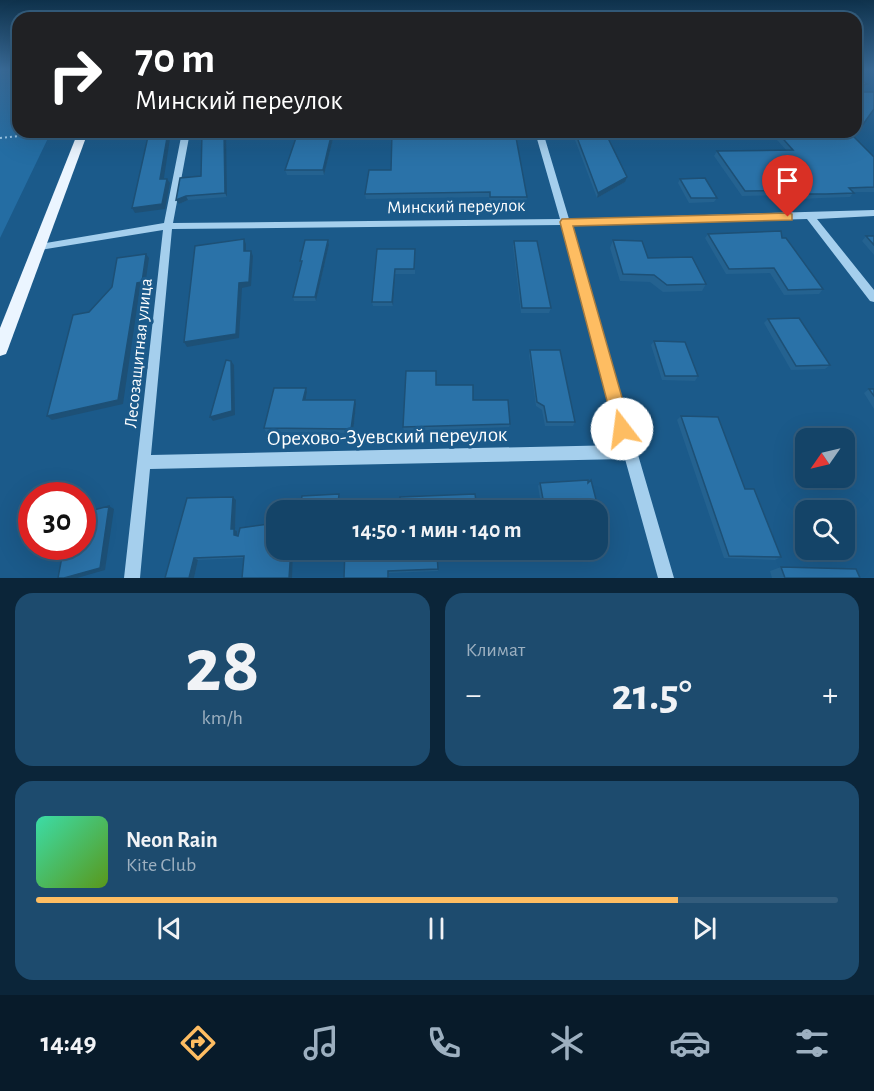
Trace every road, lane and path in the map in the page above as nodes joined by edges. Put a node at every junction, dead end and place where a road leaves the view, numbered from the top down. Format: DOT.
graph roads {
  1 [pos="81,138"];
  2 [pos="185,138"];
  3 [pos="541,138"];
  4 [pos="874,213"];
  5 [pos="810,216"];
  6 [pos="566,222"];
  7 [pos="168,226"];
  8 [pos="40,247"];
  9 [pos="874,298"];
  10 [pos="0,349"];
  11 [pos="629,452"];
  12 [pos="146,462"];
  13 [pos="132,578"];
  14 [pos="666,578"];
  1 -- 8 [label="main road"];
  2 -- 7 [label="street, Лесозащитная улица"];
  3 -- 6 [label="street"];
  4 -- 5 [label="street, Минский переулок"];
  5 -- 6 [label="street, Минский переулок"];
  5 -- 9 [label="street"];
  6 -- 7 [label="street, Минский переулок"];
  6 -- 11 [label="street"];
  7 -- 8 [label="street, Минский переулок"];
  7 -- 12 [label="street, Лесозащитная улица"];
  8 -- 10 [label="main road"];
  11 -- 12 [label="street, Орехово-Зуевский переулок"];
  11 -- 14 [label="street"];
  12 -- 13 [label="street, Лесозащитная улица"];
}
